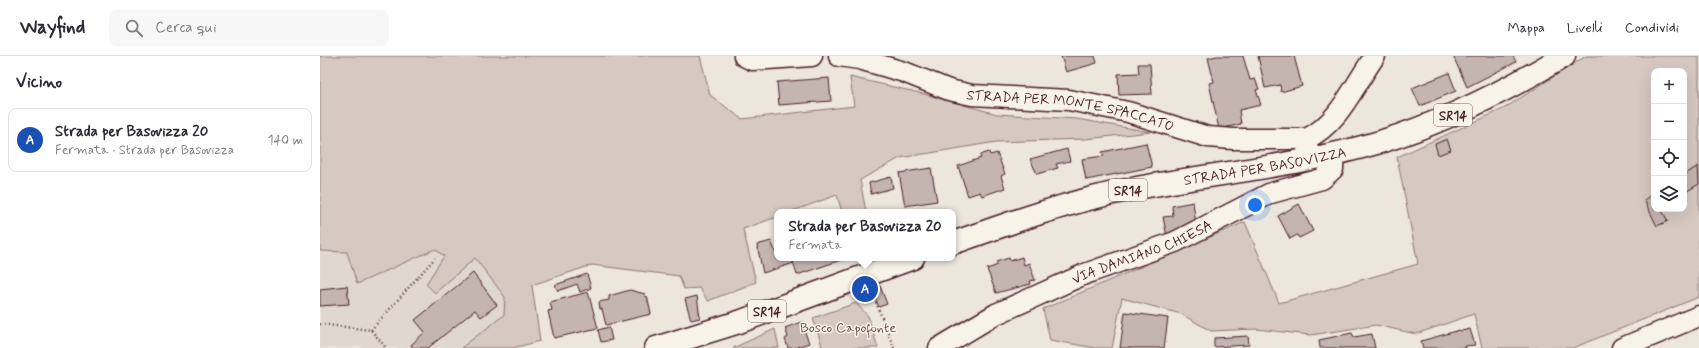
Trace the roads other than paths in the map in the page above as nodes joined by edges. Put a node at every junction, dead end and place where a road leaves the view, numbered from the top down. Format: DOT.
graph roads {
  1 [pos="744,56"];
  2 [pos="812,56"];
  3 [pos="840,56"];
  4 [pos="1375,56"];
  5 [pos="1564,56"];
  6 [pos="1306,139"];
  7 [pos="1334,154"];
  8 [pos="1309,160"];
  9 [pos="956,243"];
  10 [pos="905,261"];
  11 [pos="1699,316"];
  12 [pos="656,348"];
  13 [pos="939,348"];
  14 [pos="1622,348"];
  1 -- 2 [label="street"];
  3 -- 6 [label="street, STRADA PER MONTE SPACCATO"];
  4 -- 6 [label="street"];
  5 -- 7 [label="main road, STRADA PER BASOVIZZA / SR14"];
  6 -- 8 [label="street"];
  7 -- 8 [label="main road, STRADA PER BASOVIZZA / SR14"];
  7 -- 13 [label="street, VIA DAMIANO CHIESA"];
  8 -- 9 [label="main road, STRADA PER BASOVIZZA / SR14"];
  10 -- 12 [label="main road, SR14"];
  11 -- 14 [label="street"];
}
